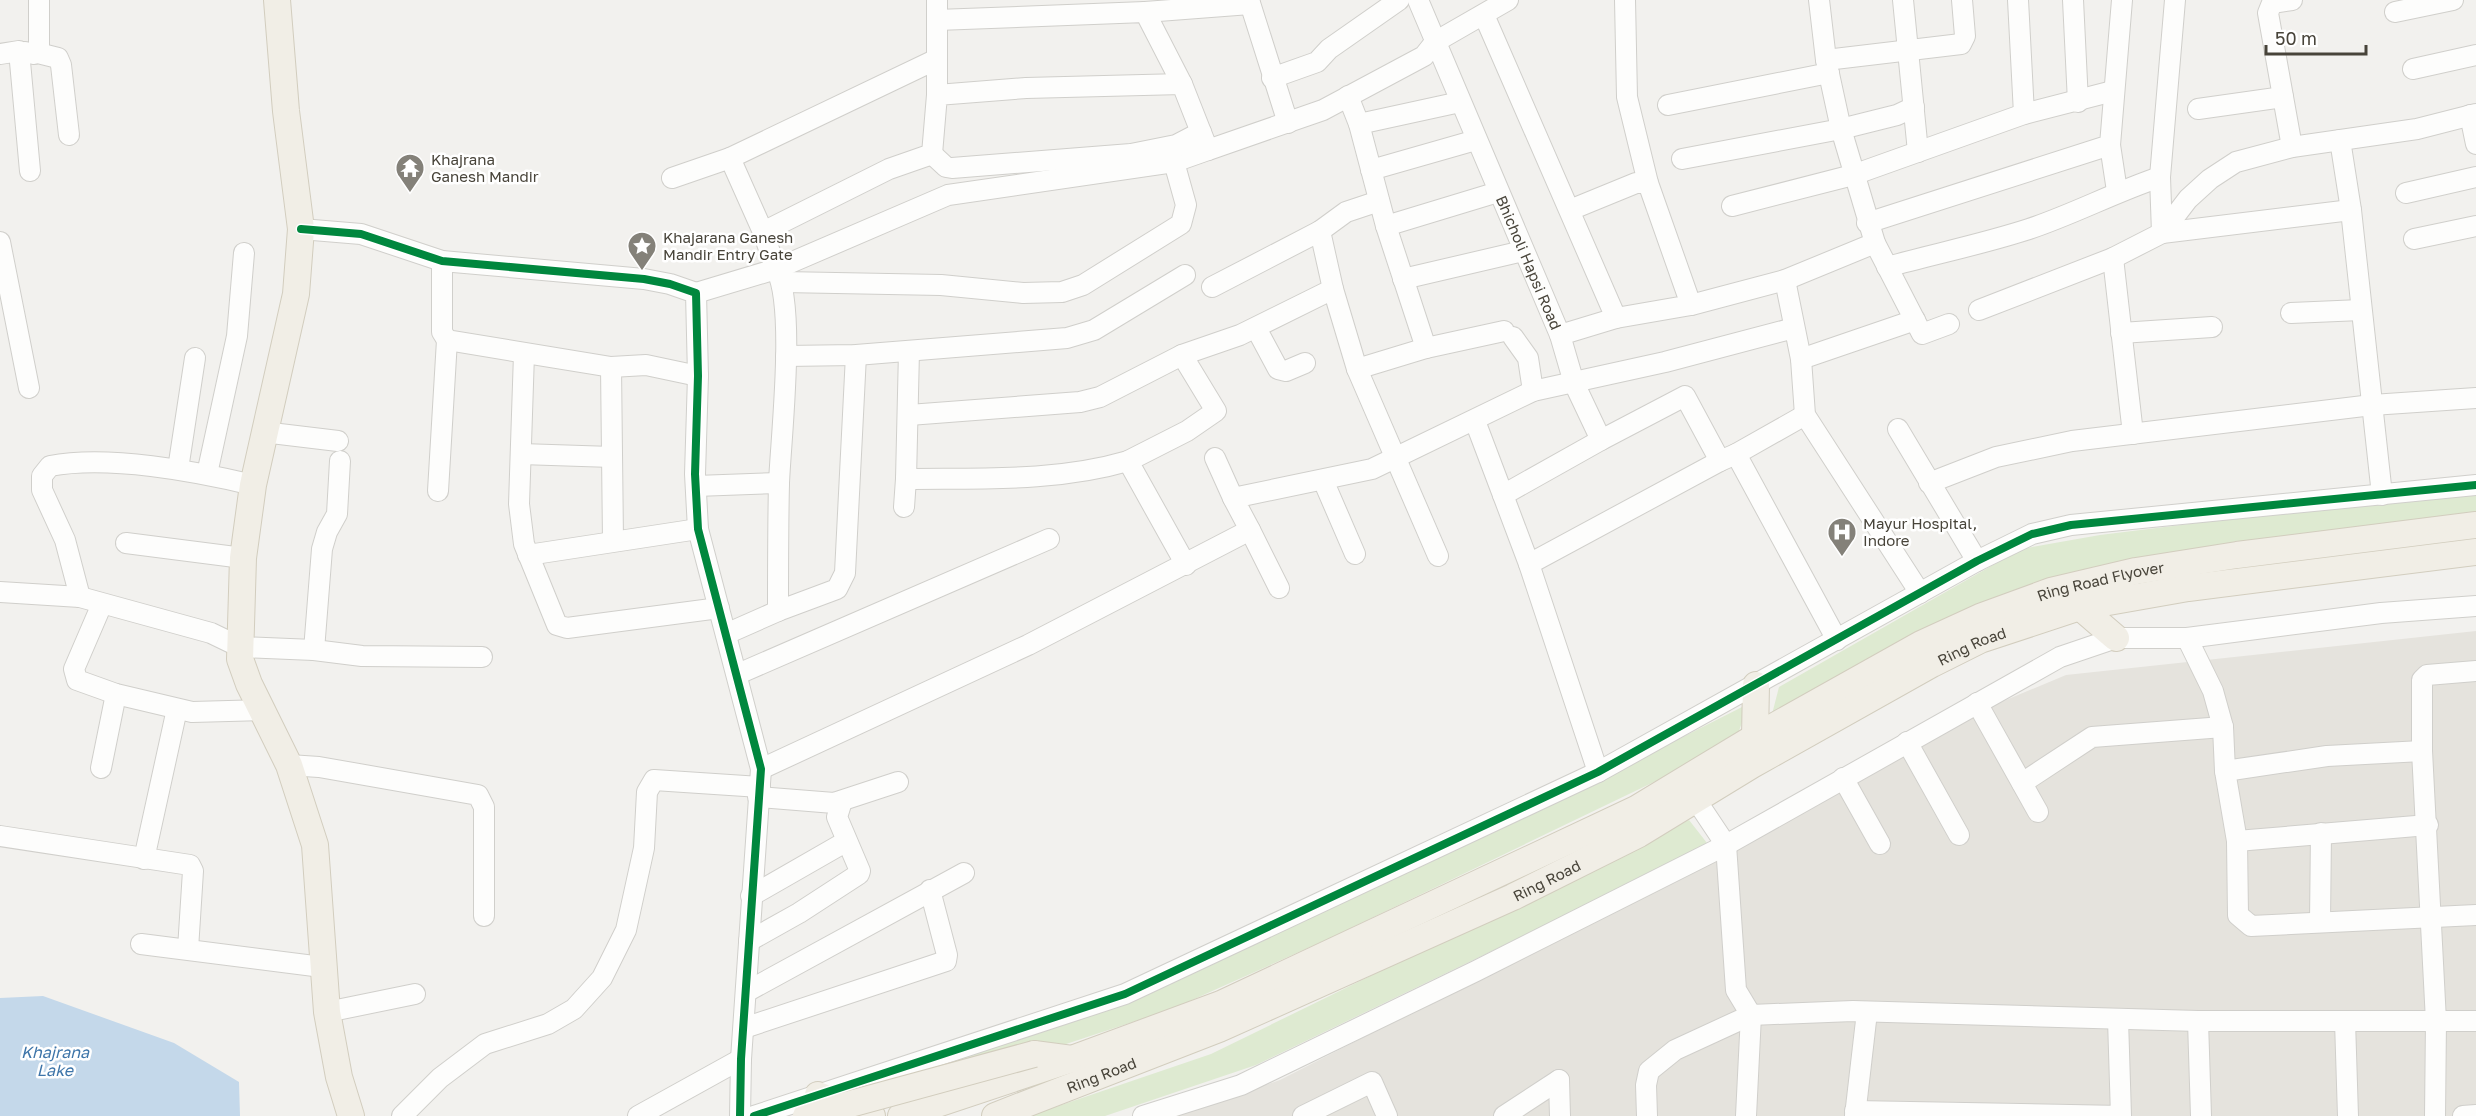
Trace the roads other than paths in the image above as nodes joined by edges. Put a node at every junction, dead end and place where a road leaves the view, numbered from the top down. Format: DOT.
graph roads {
  1 [pos="39,0"];
  2 [pos="277,0"];
  3 [pos="937,0"];
  4 [pos="1399,0"];
  5 [pos="1418,0"];
  6 [pos="1508,0"];
  7 [pos="1625,0"];
  8 [pos="1819,0"];
  9 [pos="1903,0"];
  10 [pos="1962,0"];
  11 [pos="2018,0"];
  12 [pos="2073,0"];
  13 [pos="2122,0"];
  14 [pos="2175,0"];
  15 [pos="2292,0"];
  16 [pos="2453,0"];
  17 [pos="1250,2"];
  18 [pos="1145,12"];
  19 [pos="2395,12"];
  20 [pos="1484,15"];
  21 [pos="937,20"];
  22 [pos="1435,42"];
  23 [pos="1906,50"];
  24 [pos="19,52"];
  25 [pos="2476,56"];
  26 [pos="937,59"];
  27 [pos="1828,66"];
  28 [pos="2414,69"];
  29 [pos="1272,78"];
  30 [pos="1182,84"];
  31 [pos="2113,91"];
  32 [pos="937,95"];
  33 [pos="1348,96"];
  34 [pos="2283,97"];
  35 [pos="1460,102"];
  36 [pos="2078,102"];
  37 [pos="1668,105"];
  38 [pos="1914,107"];
  39 [pos="2198,109"];
  40 [pos="2024,114"];
  41 [pos="2473,115"];
  42 [pos="1288,123"];
  43 [pos="1359,124"];
  44 [pos="1841,129"];
  45 [pos="69,135"];
  46 [pos="1476,140"];
  47 [pos="2340,140"];
  48 [pos="1205,141"];
  49 [pos="2476,144"];
  50 [pos="2110,145"];
  51 [pos="2292,147"];
  52 [pos="1918,152"];
  53 [pos="932,154"];
  54 [pos="730,158"];
  55 [pos="1682,159"];
  56 [pos="1174,162"];
  57 [pos="1371,170"];
  58 [pos="30,171"];
  59 [pos="1853,175"];
  60 [pos="2160,177"];
  61 [pos="2476,177"];
  62 [pos="672,178"];
  63 [pos="1648,183"];
  64 [pos="2117,191"];
  65 [pos="1498,192"];
  66 [pos="2406,193"];
  67 [pos="1379,201"];
  68 [pos="1732,206"];
  69 [pos="1570,210"];
  70 [pos="2351,210"];
  71 [pos="1867,223"];
  72 [pos="1386,226"];
  73 [pos="2476,226"];
  74 [pos="301,229"];
  75 [pos="1320,231"];
  76 [pos="763,232"];
  77 [pos="2162,232"];
  78 [pos="2414,239"];
  79 [pos="0,242"];
  80 [pos="1875,243"];
  81 [pos="1523,250"];
  82 [pos="244,253"];
  83 [pos="2113,258"];
  84 [pos="442,261"];
  85 [pos="1887,267"];
  86 [pos="1185,275"];
  87 [pos="779,276"];
  88 [pos="1402,279"];
  89 [pos="1785,280"];
  90 [pos="1212,287"];
  91 [pos="1333,289"];
  92 [pos="696,293"];
  93 [pos="1691,305"];
  94 [pos="1979,310"];
  95 [pos="2361,310"];
  96 [pos="2291,313"];
  97 [pos="1616,318"];
  98 [pos="1914,320"];
  99 [pos="1949,324"];
  100 [pos="2212,327"];
  101 [pos="1256,328"];
  102 [pos="1794,328"];
  103 [pos="2121,333"];
  104 [pos="1560,335"];
  105 [pos="447,340"];
  106 [pos="1426,348"];
  107 [pos="909,351"];
  108 [pos="524,354"];
  109 [pos="856,355"];
  110 [pos="1182,355"];
  111 [pos="786,356"];
  112 [pos="195,358"];
  113 [pos="1801,359"];
  114 [pos="1305,363"];
  115 [pos="610,367"];
  116 [pos="1357,369"];
  117 [pos="698,376"];
  118 [pos="1574,383"];
  119 [pos="29,388"];
  120 [pos="1533,391"];
  121 [pos="2476,398"];
  122 [pos="2372,405"];
  123 [pos="909,415"];
  124 [pos="1805,415"];
  125 [pos="1475,421"];
  126 [pos="1898,429"];
  127 [pos="263,432"];
  128 [pos="2133,434"];
  129 [pos="1601,440"];
  130 [pos="338,441"];
  131 [pos="521,454"];
  132 [pos="612,457"];
  133 [pos="1215,458"];
  134 [pos="1728,458"];
  135 [pos="1128,460"];
  136 [pos="1394,460"];
  137 [pos="339,461"];
  138 [pos="178,469"];
  139 [pos="207,474"];
  140 [pos="906,479"];
  141 [pos="1323,480"];
  142 [pos="779,483"];
  143 [pos="1929,483"];
  144 [pos="252,485"];
  145 [pos="2476,485"];
  146 [pos="696,486"];
  147 [pos="438,490"];
  148 [pos="1503,495"];
  149 [pos="2382,495"];
  150 [pos="1233,498"];
  151 [pos="904,507"];
  152 [pos="2476,525"];
  153 [pos="698,529"];
  154 [pos="1250,530"];
  155 [pos="1049,539"];
  156 [pos="613,540"];
  157 [pos="126,543"];
  158 [pos="2476,552"];
  159 [pos="1355,554"];
  160 [pos="528,555"];
  161 [pos="1438,556"];
  162 [pos="243,558"];
  163 [pos="1977,561"];
  164 [pos="1529,564"];
  165 [pos="1186,565"];
  166 [pos="1279,588"];
  167 [pos="0,592"];
  168 [pos="1920,593"];
  169 [pos="80,597"];
  170 [pos="102,604"];
  171 [pos="2476,606"];
  172 [pos="2080,607"];
  173 [pos="719,608"];
  174 [pos="778,611"];
  175 [pos="726,634"];
  176 [pos="2116,638"];
  177 [pos="2187,638"];
  178 [pos="1836,640"];
  179 [pos="240,647"];
  180 [pos="314,650"];
  181 [pos="482,657"];
  182 [pos="2476,671"];
  183 [pos="738,674"];
  184 [pos="1756,685"];
  185 [pos="116,694"];
  186 [pos="1977,703"];
  187 [pos="177,709"];
  188 [pos="262,710"];
  189 [pos="2223,727"];
  190 [pos="1755,737"];
  191 [pos="1907,742"];
  192 [pos="2422,751"];
  193 [pos="289,765"];
  194 [pos="101,768"];
  195 [pos="2225,771"];
  196 [pos="1598,772"];
  197 [pos="1843,778"];
  198 [pos="898,782"];
  199 [pos="2022,783"];
  200 [pos="760,784"];
  201 [pos="1696,800"];
  202 [pos="842,801"];
  203 [pos="2038,813"];
  204 [pos="2428,825"];
  205 [pos="2321,833"];
  206 [pos="1959,835"];
  207 [pos="0,836"];
  208 [pos="2237,841"];
  209 [pos="1880,844"];
  210 [pos="840,845"];
  211 [pos="1726,845"];
  212 [pos="144,859"];
  213 [pos="964,873"];
  214 [pos="930,890"];
  215 [pos="751,896"];
  216 [pos="2476,915"];
  217 [pos="484,916"];
  218 [pos="2430,918"];
  219 [pos="2319,921"];
  220 [pos="749,941"];
  221 [pos="141,944"];
  222 [pos="188,949"];
  223 [pos="322,968"];
  224 [pos="746,992"];
  225 [pos="415,994"];
  226 [pos="327,1012"];
  227 [pos="1867,1012"];
  228 [pos="1751,1015"];
  229 [pos="2118,1019"];
  230 [pos="2198,1021"];
  231 [pos="2345,1021"];
  232 [pos="2436,1021"];
  233 [pos="2476,1022"];
  234 [pos="744,1028"];
  235 [pos="741,1059"];
  236 [pos="1072,1059"];
  237 [pos="812,1106"];
  238 [pos="1855,1113"];
  239 [pos="1929,1114"];
  240 [pos="2040,1115"];
  241 [pos="2476,1115"];
  242 [pos="351,1116"];
  243 [pos="402,1116"];
  244 [pos="638,1116"];
  245 [pos="740,1116"];
  246 [pos="754,1116"];
  247 [pos="872,1116"];
  248 [pos="902,1116"];
  249 [pos="995,1116"];
  250 [pos="1143,1116"];
  251 [pos="1303,1116"];
  252 [pos="1387,1116"];
  253 [pos="1504,1116"];
  254 [pos="1560,1116"];
  255 [pos="1647,1116"];
  256 [pos="1746,1116"];
  257 [pos="2201,1116"];
  258 [pos="2337,1116"];
  259 [pos="2348,1116"];
  260 [pos="2435,1116"];
  261 [pos="2463,1116"];
  1 -- 24 [label="street"];
  2 -- 74 [label="main road"];
  3 -- 21 [label="street"];
  4 -- 29 [label="street"];
  5 -- 22 [label="street, Bhicholi Hapsi Road"];
  6 -- 20 [label="street"];
  7 -- 63 [label="street"];
  8 -- 27 [label="street"];
  9 -- 23 [label="street"];
  10 -- 23 [label="street"];
  11 -- 40 [label="street"];
  12 -- 36 [label="street"];
  13 -- 31 [label="street"];
  14 -- 60 [label="street"];
  15 -- 34 [label="street"];
  16 -- 19 [label="street"];
  17 -- 18 [label="street"];
  17 -- 29 [label="street"];
  18 -- 21 [label="street"];
  18 -- 30 [label="street"];
  20 -- 22 [label="street"];
  20 -- 69 [label="street"];
  21 -- 26 [label="street"];
  22 -- 33 [label="street"];
  22 -- 35 [label="street, Bhicholi Hapsi Road"];
  23 -- 27 [label="street"];
  23 -- 38 [label="street"];
  24 -- 45 [label="street"];
  24 -- 58 [label="street"];
  25 -- 28 [label="street"];
  26 -- 32 [label="street"];
  26 -- 54 [label="street"];
  27 -- 37 [label="street"];
  27 -- 44 [label="street"];
  29 -- 42 [label="street"];
  30 -- 32 [label="street"];
  30 -- 48 [label="street"];
  31 -- 36 [label="street"];
  31 -- 50 [label="street"];
  32 -- 53 [label="street"];
  33 -- 42 [label="street"];
  33 -- 43 [label="street"];
  34 -- 39 [label="street"];
  34 -- 51 [label="street"];
  35 -- 43 [label="street"];
  35 -- 46 [label="street, Bhicholi Hapsi Road"];
  36 -- 40 [label="street"];
  38 -- 44 [label="street"];
  38 -- 52 [label="street"];
  40 -- 52 [label="street"];
  41 -- 47 [label="street"];
  41 -- 49 [label="street"];
  42 -- 48 [label="street"];
  43 -- 57 [label="street"];
  44 -- 55 [label="street"];
  44 -- 59 [label="street"];
  46 -- 57 [label="street"];
  46 -- 65 [label="street, Bhicholi Hapsi Road"];
  47 -- 51 [label="street"];
  47 -- 70 [label="street"];
  48 -- 53 [label="street"];
  48 -- 56 [label="street"];
  50 -- 64 [label="street"];
  50 -- 71 [label="street"];
  51 -- 77 [label="street"];
  52 -- 59 [label="street"];
  53 -- 76 [label="street"];
  54 -- 62 [label="street"];
  54 -- 76 [label="street"];
  56 -- 87 [label="street"];
  56 -- 87 [label="street"];
  57 -- 67 [label="street"];
  59 -- 68 [label="street"];
  59 -- 71 [label="street"];
  60 -- 64 [label="street"];
  60 -- 77 [label="street"];
  61 -- 66 [label="street"];
  63 -- 69 [label="street"];
  63 -- 93 [label="street"];
  64 -- 85 [label="street"];
  65 -- 72 [label="street"];
  65 -- 81 [label="street, Bhicholi Hapsi Road"];
  67 -- 72 [label="street"];
  67 -- 75 [label="street"];
  69 -- 97 [label="street"];
  70 -- 77 [label="street"];
  70 -- 95 [label="street"];
  71 -- 80 [label="street"];
  72 -- 88 [label="street"];
  73 -- 78 [label="street"];
  74 -- 84 [label="street"];
  74 -- 127 [label="main road"];
  75 -- 90 [label="street"];
  75 -- 91 [label="street"];
  76 -- 87 [label="street"];
  77 -- 83 [label="street"];
  79 -- 119 [label="street"];
  80 -- 85 [label="street"];
  80 -- 89 [label="street"];
  81 -- 88 [label="street"];
  81 -- 104 [label="street, Bhicholi Hapsi Road"];
  82 -- 139 [label="street"];
  83 -- 94 [label="street"];
  83 -- 103 [label="street"];
  84 -- 92 [label="street"];
  84 -- 105 [label="street"];
  85 -- 98 [label="street"];
  86 -- 107 [label="street"];
  87 -- 92 [label="street"];
  87 -- 111 [label="street"];
  88 -- 106 [label="street"];
  89 -- 93 [label="street"];
  89 -- 102 [label="street"];
  91 -- 101 [label="street"];
  91 -- 116 [label="street"];
  92 -- 117 [label="street"];
  93 -- 97 [label="street"];
  95 -- 96 [label="street"];
  95 -- 122 [label="street"];
  97 -- 104 [label="street"];
  98 -- 99 [label="street"];
  98 -- 113 [label="street"];
  100 -- 103 [label="street"];
  101 -- 110 [label="street"];
  101 -- 114 [label="street"];
  102 -- 113 [label="street"];
  102 -- 118 [label="street"];
  103 -- 128 [label="street"];
  104 -- 118 [label="street, Bhicholi Hapsi Road"];
  105 -- 108 [label="street"];
  105 -- 147 [label="street"];
  106 -- 116 [label="street"];
  106 -- 120 [label="street"];
  107 -- 109 [label="street"];
  107 -- 123 [label="street"];
  108 -- 115 [label="street"];
  108 -- 131 [label="street"];
  109 -- 111 [label="street"];
  109 -- 174 [label="street"];
  110 -- 123 [label="street"];
  110 -- 135 [label="street"];
  111 -- 142 [label="street"];
  112 -- 138 [label="street"];
  113 -- 124 [label="street"];
  115 -- 117 [label="street"];
  115 -- 132 [label="street"];
  116 -- 136 [label="street"];
  117 -- 146 [label="street"];
  118 -- 120 [label="street"];
  118 -- 129 [label="street, Bhicholi Hapsi Road"];
  120 -- 125 [label="street"];
  121 -- 122 [label="street"];
  122 -- 128 [label="street"];
  122 -- 149 [label="street"];
  123 -- 140 [label="street"];
  124 -- 134 [label="street"];
  124 -- 168 [label="street"];
  125 -- 136 [label="street"];
  125 -- 148 [label="street"];
  126 -- 143 [label="street"];
  127 -- 130 [label="street"];
  127 -- 144 [label="main road"];
  128 -- 143 [label="street"];
  129 -- 134 [label="street"];
  129 -- 148 [label="street"];
  131 -- 132 [label="street"];
  131 -- 160 [label="street"];
  132 -- 156 [label="street"];
  133 -- 150 [label="street"];
  134 -- 164 [label="street"];
  134 -- 178 [label="street"];
  135 -- 140 [label="street"];
  135 -- 165 [label="street"];
  136 -- 141 [label="street"];
  136 -- 161 [label="street"];
  137 -- 180 [label="street"];
  138 -- 139 [label="street"];
  138 -- 169 [label="street"];
  139 -- 144 [label="street"];
  140 -- 151 [label="street"];
  141 -- 150 [label="street"];
  141 -- 159 [label="street"];
  142 -- 146 [label="street"];
  142 -- 174 [label="street"];
  143 -- 163 [label="street"];
  144 -- 162 [label="main road"];
  145 -- 149 [label="street"];
  146 -- 153 [label="street"];
  148 -- 164 [label="street"];
  149 -- 163 [label="street"];
  150 -- 154 [label="street"];
  152 -- 190 [label="main road, Ring Road Flyover"];
  153 -- 156 [label="street"];
  153 -- 173 [label="street"];
  154 -- 165 [label="street"];
  154 -- 166 [label="street"];
  155 -- 183 [label="street"];
  156 -- 160 [label="street"];
  157 -- 162 [label="street"];
  158 -- 172 [label="main road, Ring Road Flyover"];
  160 -- 173 [label="street"];
  162 -- 179 [label="main road"];
  163 -- 168 [label="street"];
  164 -- 196 [label="street"];
  165 -- 200 [label="street"];
  167 -- 169 [label="street"];
  168 -- 178 [label="street"];
  169 -- 170 [label="street"];
  170 -- 179 [label="street"];
  170 -- 185 [label="street"];
  171 -- 177 [label="street"];
  172 -- 176 [label="main road"];
  172 -- 201 [label="main road, Ring Road"];
  173 -- 175 [label="street"];
  174 -- 175 [label="street"];
  175 -- 183 [label="street"];
  176 -- 177 [label="street"];
  176 -- 186 [label="street"];
  177 -- 189 [label="street"];
  178 -- 184 [label="street"];
  179 -- 180 [label="street"];
  179 -- 188 [label="main road"];
  180 -- 181 [label="street"];
  182 -- 192 [label="street"];
  183 -- 200 [label="street"];
  184 -- 190 [label="main road"];
  184 -- 196 [label="street"];
  185 -- 187 [label="street"];
  185 -- 194 [label="street"];
  186 -- 191 [label="street"];
  186 -- 199 [label="street"];
  187 -- 188 [label="street"];
  187 -- 212 [label="street"];
  188 -- 193 [label="main road"];
  189 -- 195 [label="street"];
  189 -- 199 [label="street"];
  190 -- 236 [label="main road, Ring Road"];
  191 -- 197 [label="street"];
  191 -- 206 [label="street"];
  192 -- 195 [label="street"];
  192 -- 204 [label="street"];
  193 -- 217 [label="street"];
  193 -- 223 [label="main road"];
  195 -- 208 [label="street"];
  196 -- 237 [label="street"];
  197 -- 209 [label="street"];
  197 -- 211 [label="street"];
  198 -- 202 [label="street"];
  199 -- 203 [label="street"];
  200 -- 202 [label="street"];
  200 -- 215 [label="street"];
  200 -- 243 [label="street"];
  201 -- 211 [label="street"];
  201 -- 249 [label="main road, Ring Road"];
  202 -- 220 [label="street"];
  204 -- 205 [label="street"];
  204 -- 218 [label="street"];
  205 -- 208 [label="street"];
  205 -- 219 [label="street"];
  207 -- 212 [label="street"];
  208 -- 219 [label="street"];
  210 -- 215 [label="street"];
  211 -- 228 [label="street"];
  211 -- 250 [label="street"];
  212 -- 222 [label="street"];
  213 -- 214 [label="street"];
  214 -- 224 [label="street"];
  214 -- 234 [label="street"];
  215 -- 220 [label="street"];
  216 -- 218 [label="street"];
  218 -- 219 [label="street"];
  218 -- 232 [label="street"];
  220 -- 224 [label="street"];
  221 -- 222 [label="street"];
  222 -- 223 [label="street"];
  223 -- 226 [label="main road"];
  224 -- 234 [label="street"];
  225 -- 226 [label="street"];
  226 -- 242 [label="main road"];
  227 -- 228 [label="street"];
  227 -- 229 [label="street"];
  227 -- 238 [label="street"];
  228 -- 255 [label="street"];
  228 -- 256 [label="street"];
  229 -- 230 [label="street"];
  229 -- 240 [label="street"];
  230 -- 231 [label="street"];
  230 -- 257 [label="street"];
  231 -- 232 [label="street"];
  231 -- 259 [label="street"];
  232 -- 233 [label="street"];
  232 -- 260 [label="street"];
  234 -- 235 [label="street"];
  235 -- 244 [label="street"];
  235 -- 245 [label="street"];
  236 -- 237 [label="main road, Ring Road, bridge"];
  236 -- 248 [label="main road, Ring Road"];
  237 -- 246 [label="street"];
  237 -- 247 [label="main road"];
  238 -- 239 [label="street"];
  239 -- 240 [label="street"];
  241 -- 261 [label="street"];
  251 -- 252 [label="street"];
  253 -- 254 [label="street"];
  258 -- 259 [label="street"];
}
